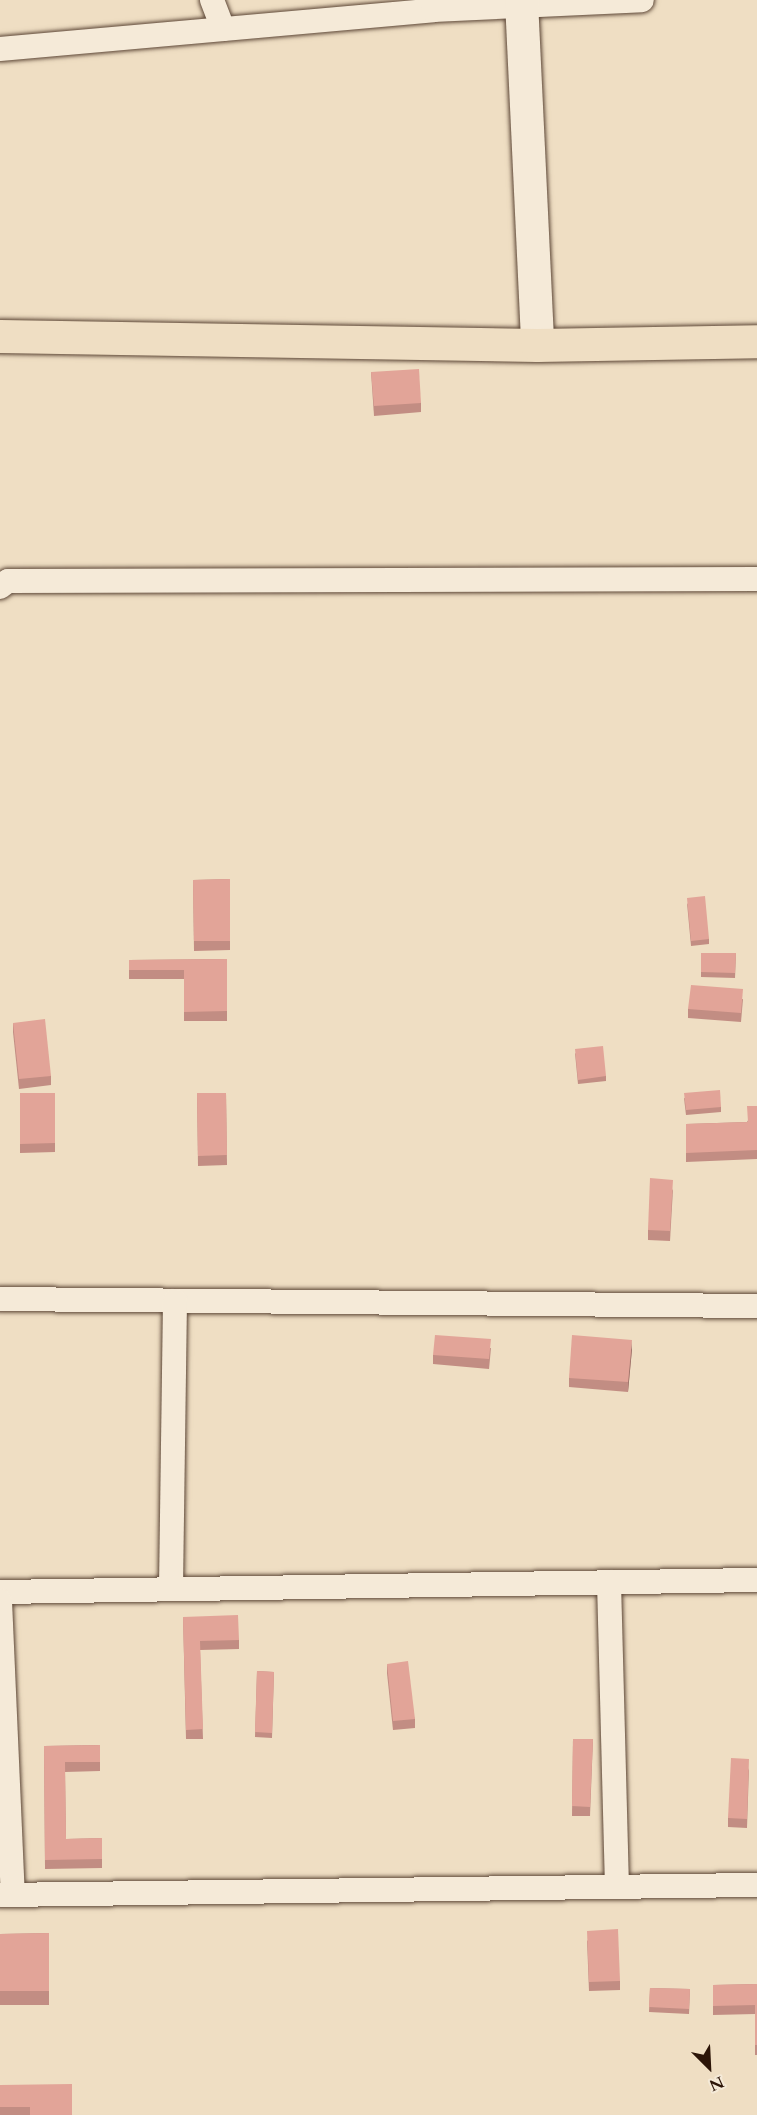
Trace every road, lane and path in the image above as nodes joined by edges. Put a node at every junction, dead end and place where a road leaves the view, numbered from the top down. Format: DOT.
graph roads {
  1 [pos="212,0"];
  2 [pos="642,0"];
  3 [pos="522,4"];
  4 [pos="223,29"];
  5 [pos="0,49"];
  6 [pos="0,336"];
  7 [pos="757,340"];
  8 [pos="537,345"];
  9 [pos="757,579"];
  10 [pos="0,587"];
  11 [pos="0,1299"];
  12 [pos="175,1301"];
  13 [pos="757,1306"];
  14 [pos="757,1580"];
  15 [pos="609,1582"];
  16 [pos="171,1587"];
  17 [pos="0,1592"];
  18 [pos="0,1602"];
  19 [pos="757,1885"];
  20 [pos="617,1886"];
  21 [pos="6,1895"];
  1 -- 4 [label="street"];
  2 -- 3 [label="street"];
  3 -- 4 [label="street"];
  3 -- 8 [label="street"];
  4 -- 5 [label="street"];
  6 -- 8 [label="main road"];
  7 -- 8 [label="main road"];
  9 -- 10 [label="street"];
  11 -- 12 [label="street"];
  12 -- 13 [label="street"];
  12 -- 16 [label="street"];
  14 -- 15 [label="street"];
  15 -- 16 [label="street"];
  15 -- 20 [label="street"];
  16 -- 17 [label="street"];
  18 -- 21 [label="street"];
  19 -- 20 [label="street"];
  20 -- 21 [label="street"];
}
